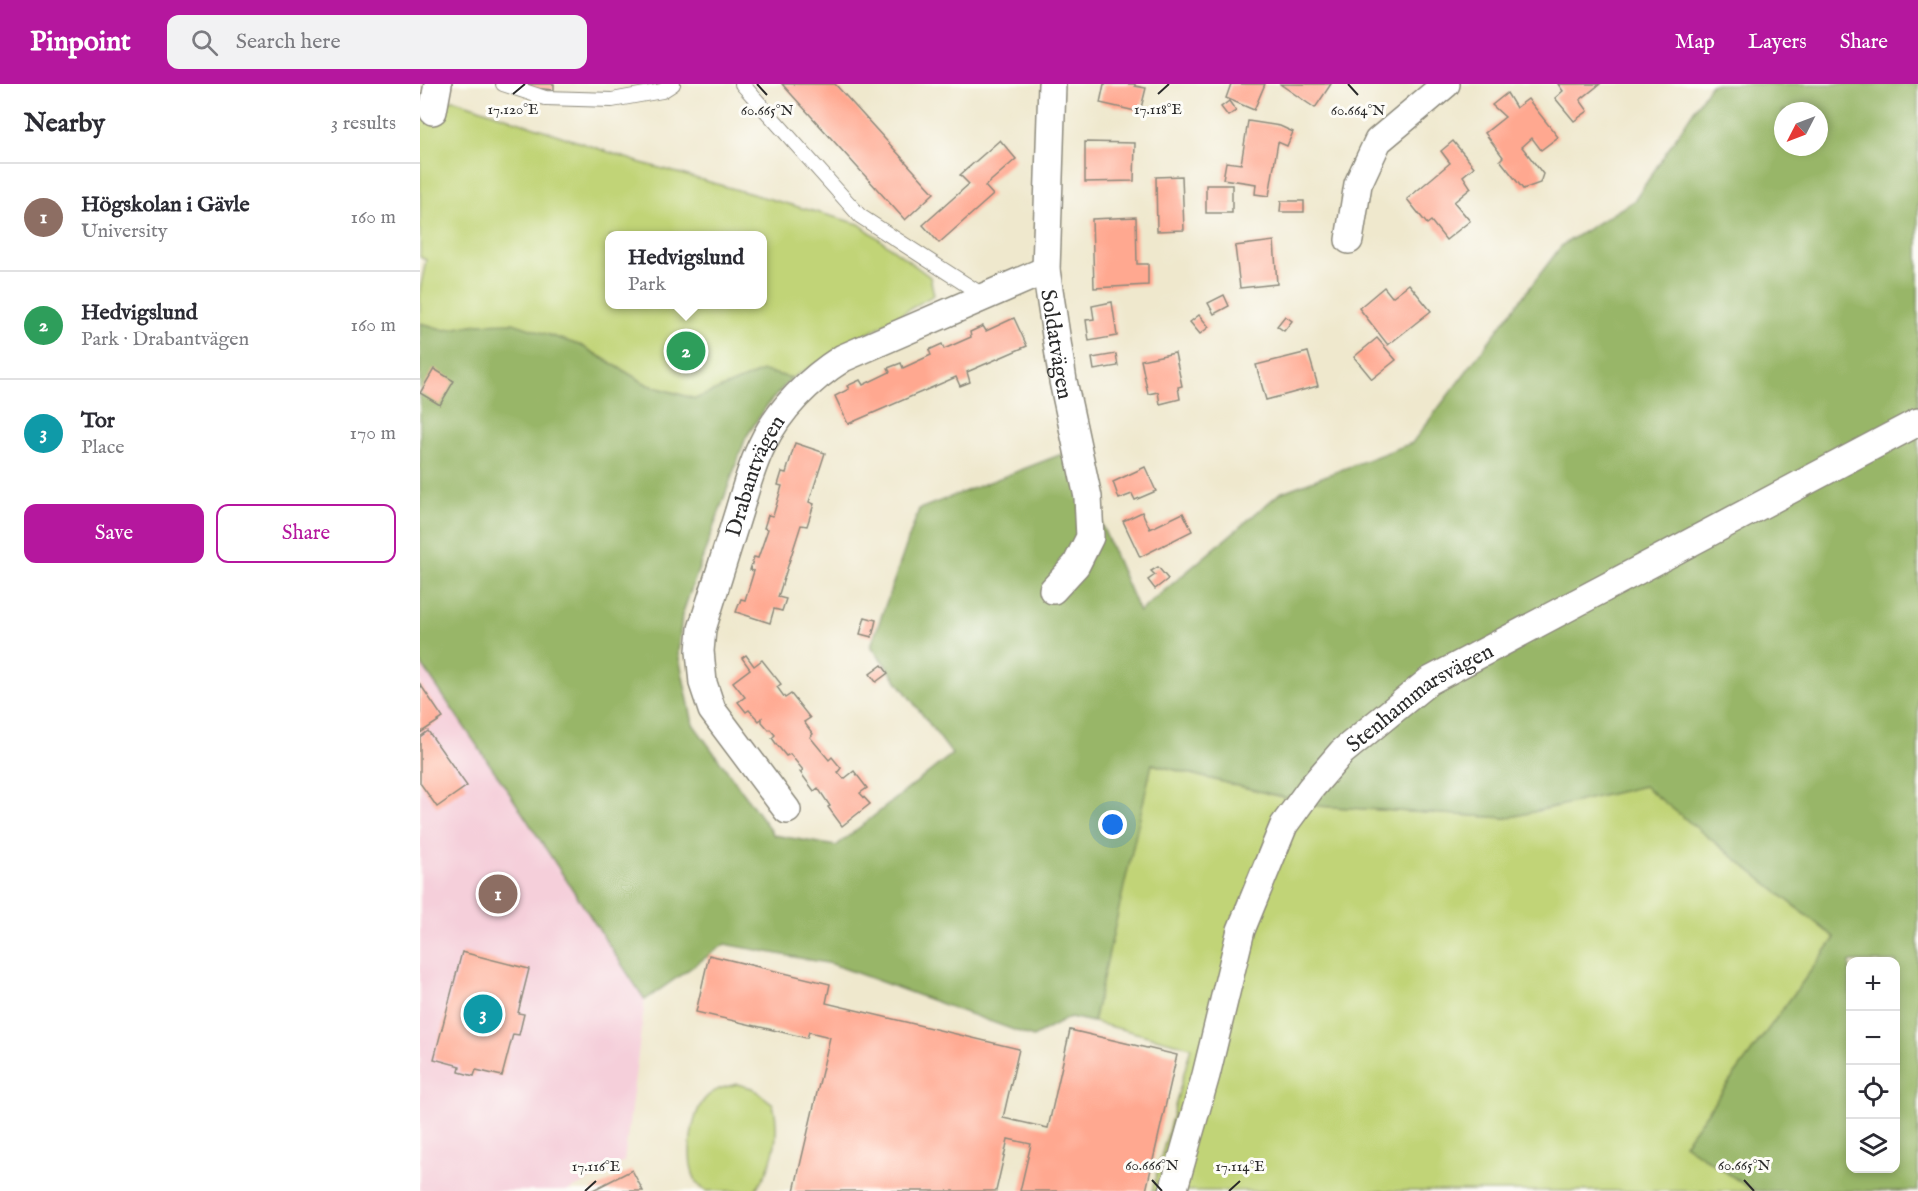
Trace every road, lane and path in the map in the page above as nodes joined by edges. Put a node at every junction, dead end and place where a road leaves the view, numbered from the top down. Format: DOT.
graph roads {
  1 [pos="438,84"];
  2 [pos="503,84"];
  3 [pos="673,84"];
  4 [pos="742,84"];
  5 [pos="1052,84"];
  6 [pos="1446,84"];
  7 [pos="433,111"];
  8 [pos="1349,240"];
  9 [pos="1046,270"];
  10 [pos="984,296"];
  11 [pos="1918,422"];
  12 [pos="1053,590"];
  13 [pos="787,810"];
  14 [pos="1173,1191"];
  1 -- 7 [label="street"];
  2 -- 3 [label="lane"];
  4 -- 10 [label="lane"];
  5 -- 9 [label="street, Soldatvägen"];
  6 -- 8 [label="street"];
  9 -- 10 [label="street, Drabantvägen"];
  9 -- 12 [label="street, Soldatvägen"];
  10 -- 13 [label="street, Drabantvägen"];
  11 -- 14 [label="street, Stenhammarsvägen"];
}
